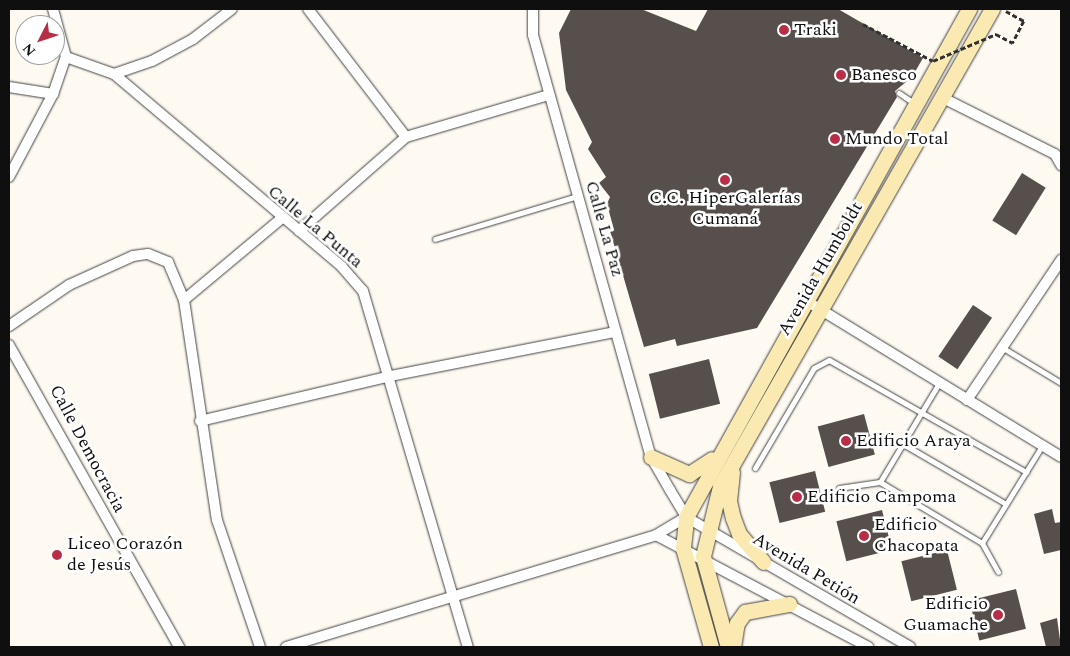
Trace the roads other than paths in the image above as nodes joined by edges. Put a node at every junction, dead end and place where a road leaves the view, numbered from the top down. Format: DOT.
graph roads {
  1 [pos="53,9"];
  2 [pos="232,9"];
  3 [pos="308,9"];
  4 [pos="533,9"];
  5 [pos="969,9"];
  6 [pos="992,9"];
  7 [pos="66,57"];
  8 [pos="114,74"];
  9 [pos="9,86"];
  10 [pos="899,93"];
  11 [pos="54,94"];
  12 [pos="549,95"];
  13 [pos="941,98"];
  14 [pos="916,104"];
  15 [pos="406,137"];
  16 [pos="1061,165"];
  17 [pos="9,177"];
  18 [pos="577,196"];
  19 [pos="281,219"];
  20 [pos="299,231"];
  21 [pos="435,239"];
  22 [pos="1061,260"];
  23 [pos="184,300"];
  24 [pos="805,300"];
  25 [pos="820,309"];
  26 [pos="9,326"];
  27 [pos="616,332"];
  28 [pos="9,345"];
  29 [pos="1004,348"];
  30 [pos="391,376"];
  31 [pos="939,383"];
  32 [pos="1061,383"];
  33 [pos="967,400"];
  34 [pos="923,410"];
  35 [pos="200,421"];
  36 [pos="902,444"];
  37 [pos="1042,445"];
  38 [pos="720,451"];
  39 [pos="651,457"];
  40 [pos="1061,457"];
  41 [pos="733,461"];
  42 [pos="755,468"];
  43 [pos="1026,472"];
  44 [pos="880,482"];
  45 [pos="839,488"];
  46 [pos="1006,504"];
  47 [pos="686,517"];
  48 [pos="707,530"];
  49 [pos="656,535"];
  50 [pos="982,543"];
  51 [pos="683,548"];
  52 [pos="703,556"];
  53 [pos="763,562"];
  54 [pos="998,572"];
  55 [pos="454,593"];
  56 [pos="789,604"];
  57 [pos="179,647"];
  58 [pos="260,647"];
  59 [pos="286,647"];
  60 [pos="468,647"];
  61 [pos="711,647"];
  62 [pos="728,647"];
  63 [pos="733,647"];
  64 [pos="868,647"];
  65 [pos="910,647"];
  1 -- 7 [label="street"];
  2 -- 8 [label="street"];
  3 -- 15 [label="street"];
  4 -- 12 [label="street, Calle La Paz"];
  5 -- 14 [label="main road, Avenida Humboldt"];
  6 -- 13 [label="main road, Avenida Humboldt"];
  7 -- 8 [label="street, Calle La Punta"];
  7 -- 11 [label="street"];
  8 -- 19 [label="street, Calle La Punta"];
  9 -- 11 [label="street"];
  10 -- 14 [label="lane"];
  11 -- 17 [label="street"];
  12 -- 15 [label="street"];
  12 -- 18 [label="street, Calle La Paz"];
  13 -- 16 [label="street"];
  13 -- 25 [label="main road, Avenida Humboldt"];
  14 -- 24 [label="main road, Avenida Humboldt"];
  15 -- 20 [label="street"];
  18 -- 21 [label="lane"];
  18 -- 27 [label="street, Calle La Paz"];
  19 -- 20 [label="street, Calle La Punta"];
  19 -- 23 [label="street"];
  20 -- 30 [label="street, Calle La Punta"];
  22 -- 29 [label="street"];
  23 -- 26 [label="street"];
  23 -- 35 [label="street"];
  24 -- 25 [label="street"];
  24 -- 38 [label="main road, Avenida Humboldt"];
  25 -- 31 [label="street"];
  25 -- 41 [label="main road, Avenida Humboldt"];
  27 -- 30 [label="street"];
  27 -- 39 [label="street, Calle La Paz"];
  28 -- 57 [label="street, Calle Democracia"];
  29 -- 32 [label="lane"];
  29 -- 33 [label="street"];
  30 -- 35 [label="street"];
  30 -- 55 [label="street, Calle La Punta"];
  31 -- 33 [label="street"];
  31 -- 34 [label="lane"];
  33 -- 37 [label="street"];
  34 -- 36 [label="lane"];
  34 -- 42 [label="lane"];
  34 -- 43 [label="lane"];
  35 -- 58 [label="street"];
  36 -- 44 [label="lane"];
  36 -- 46 [label="lane"];
  37 -- 40 [label="street"];
  37 -- 43 [label="lane"];
  38 -- 39 [label="main road"];
  38 -- 47 [label="main road, Avenida Humboldt"];
  39 -- 47 [label="street, Calle La Paz"];
  41 -- 48 [label="main road, Avenida Humboldt"];
  41 -- 53 [label="main road"];
  43 -- 46 [label="lane"];
  44 -- 45 [label="lane"];
  44 -- 50 [label="lane"];
  46 -- 50 [label="lane"];
  47 -- 48 [label="street, Avenida Petión"];
  47 -- 49 [label="street"];
  47 -- 51 [label="main road, Avenida Humboldt"];
  48 -- 52 [label="main road, Avenida Humboldt"];
  48 -- 53 [label="street, Avenida Petión"];
  49 -- 51 [label="street, Avenida Petión"];
  49 -- 55 [label="street"];
  50 -- 54 [label="lane"];
  51 -- 52 [label="street, Avenida Petión"];
  51 -- 61 [label="main road"];
  52 -- 56 [label="street, Avenida Petión"];
  52 -- 62 [label="main road"];
  53 -- 65 [label="street, Avenida Petión"];
  55 -- 59 [label="street"];
  55 -- 60 [label="street, Calle La Punta"];
  56 -- 63 [label="main road"];
  56 -- 64 [label="street, Avenida Petión"];
}
